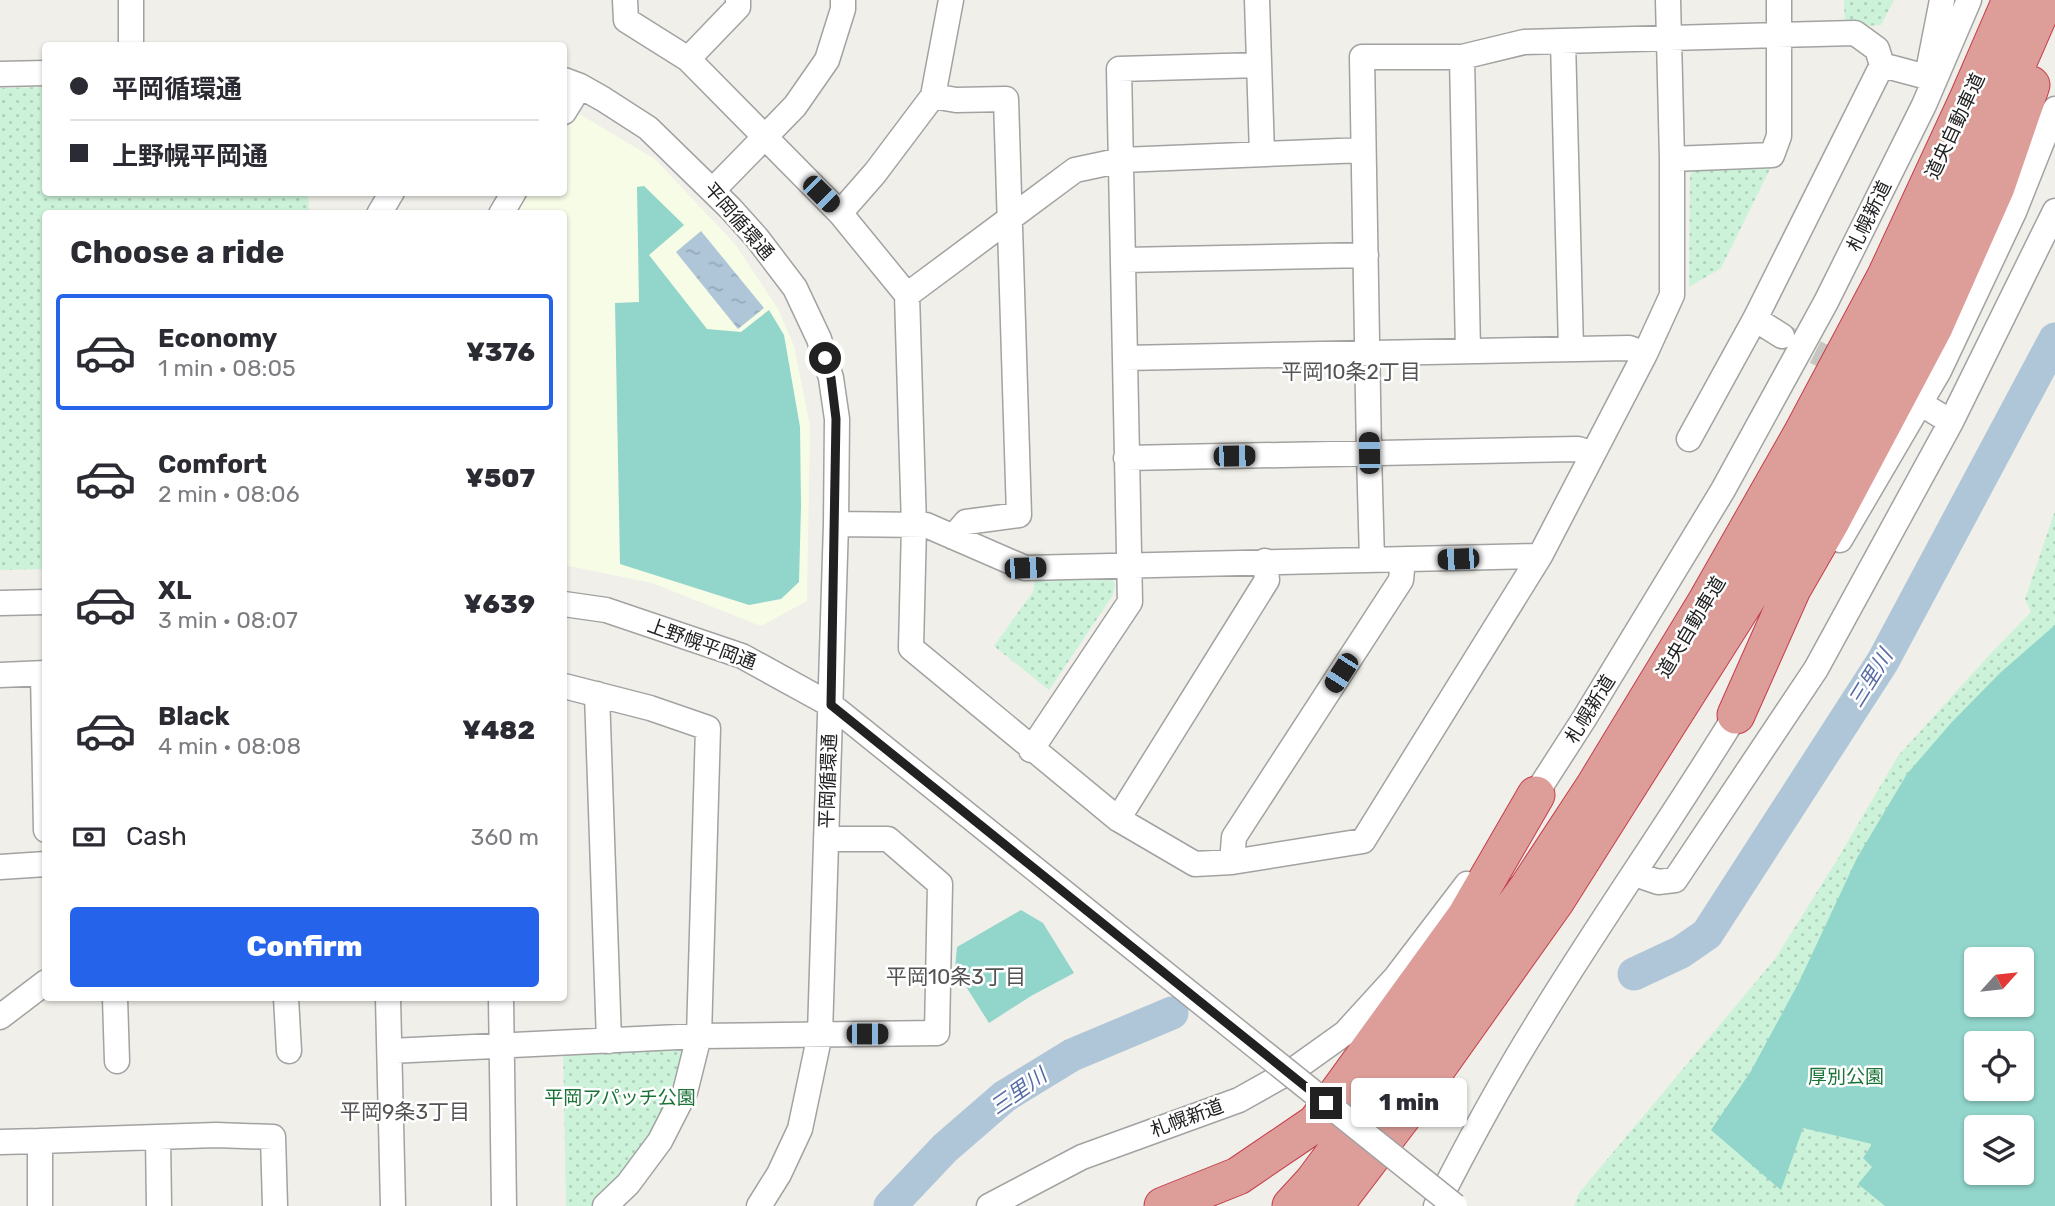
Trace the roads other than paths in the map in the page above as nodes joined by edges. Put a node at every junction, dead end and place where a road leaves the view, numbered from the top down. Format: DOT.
graph roads {
  1 [pos="131,0"];
  2 [pos="625,0"];
  3 [pos="738,0"];
  4 [pos="843,0"];
  5 [pos="951,0"];
  6 [pos="1257,0"];
  7 [pos="1668,0"];
  8 [pos="1779,0"];
  9 [pos="1942,0"];
  10 [pos="1969,0"];
  11 [pos="2011,0"];
  12 [pos="2045,0"];
  13 [pos="2055,10"];
  14 [pos="1778,36"];
  15 [pos="1669,38"];
  16 [pos="1563,41"];
  17 [pos="131,42"];
  18 [pos="1462,57"];
  19 [pos="688,59"];
  20 [pos="1259,65"];
  21 [pos="1882,65"];
  22 [pos="42,73"];
  23 [pos="0,74"];
  24 [pos="1927,77"];
  25 [pos="572,83"];
  26 [pos="933,96"];
  27 [pos="567,101"];
  28 [pos="1924,105"];
  29 [pos="2055,109"];
  30 [pos="764,137"];
  31 [pos="1363,150"];
  32 [pos="1262,154"];
  33 [pos="1672,159"];
  34 [pos="1122,160"];
  35 [pos="713,190"];
  36 [pos="2055,211"];
  37 [pos="840,213"];
  38 [pos="1011,218"];
  39 [pos="1366,254"];
  40 [pos="1124,260"];
  41 [pos="907,295"];
  42 [pos="1755,319"];
  43 [pos="1782,335"];
  44 [pos="1571,349"];
  45 [pos="1468,351"];
  46 [pos="1367,354"];
  47 [pos="1645,354"];
  48 [pos="1125,358"];
  49 [pos="1928,408"];
  50 [pos="1951,422"];
  51 [pos="1689,439"];
  52 [pos="1369,453"];
  53 [pos="1593,454"];
  54 [pos="1126,458"];
  55 [pos="836,524"];
  56 [pos="914,526"];
  57 [pos="953,537"];
  58 [pos="1540,556"];
  59 [pos="1372,560"];
  60 [pos="1403,560"];
  61 [pos="1265,561"];
  62 [pos="1128,564"];
  63 [pos="42,602"];
  64 [pos="0,603"];
  65 [pos="567,604"];
  66 [pos="42,673"];
  67 [pos="0,675"];
  68 [pos="567,688"];
  69 [pos="597,694"];
  70 [pos="831,705"];
  71 [pos="1736,715"];
  72 [pos="1031,750"];
  73 [pos="1536,796"];
  74 [pos="1118,819"];
  75 [pos="826,839"];
  76 [pos="1232,862"];
  77 [pos="42,864"];
  78 [pos="0,867"];
  79 [pos="1635,874"];
  80 [pos="42,985"];
  81 [pos="115,1001"];
  82 [pos="286,1001"];
  83 [pos="388,1001"];
  84 [pos="501,1001"];
  85 [pos="0,1017"];
  86 [pos="820,1034"];
  87 [pos="699,1036"];
  88 [pos="610,1041"];
  89 [pos="503,1046"];
  90 [pos="289,1051"];
  91 [pos="390,1051"];
  92 [pos="117,1061"];
  93 [pos="158,1137"];
  94 [pos="0,1142"];
  95 [pos="40,1142"];
  96 [pos="1306,1200"];
  97 [pos="40,1206"];
  98 [pos="159,1206"];
  99 [pos="275,1206"];
  100 [pos="393,1206"];
  101 [pos="504,1206"];
  102 [pos="605,1206"];
  103 [pos="759,1206"];
  104 [pos="989,1206"];
  105 [pos="1163,1206"];
  106 [pos="1436,1206"];
  107 [pos="1455,1206"];
  1 -- 17 [label="street"];
  2 -- 19 [label="street"];
  3 -- 19 [label="street"];
  4 -- 30 [label="street"];
  5 -- 26 [label="street"];
  6 -- 20 [label="street"];
  7 -- 15 [label="street"];
  8 -- 14 [label="street"];
  9 -- 24 [label="street"];
  10 -- 28 [label="street, 札幌新道"];
  11 -- 96 [label="highway, 道央自動車道"];
  12 -- 96 [label="highway, 道央自動車道"];
  13 -- 71 [label="highway"];
  14 -- 15 [label="street"];
  14 -- 21 [label="street"];
  14 -- 33 [label="street"];
  15 -- 16 [label="street"];
  15 -- 33 [label="street"];
  16 -- 18 [label="street"];
  16 -- 44 [label="street"];
  18 -- 31 [label="street"];
  18 -- 45 [label="street"];
  19 -- 30 [label="street"];
  20 -- 32 [label="street"];
  20 -- 34 [label="street"];
  21 -- 24 [label="street"];
  21 -- 42 [label="street"];
  22 -- 23 [label="street"];
  24 -- 28 [label="street"];
  25 -- 27 [label="street"];
  25 -- 35 [label="street, 平岡循環通"];
  26 -- 37 [label="street"];
  26 -- 38 [label="street"];
  28 -- 73 [label="street, 札幌新道"];
  29 -- 71 [label="street"];
  30 -- 35 [label="street"];
  30 -- 37 [label="street"];
  31 -- 32 [label="street"];
  31 -- 39 [label="street"];
  32 -- 34 [label="street"];
  33 -- 47 [label="street"];
  34 -- 38 [label="street"];
  34 -- 40 [label="street"];
  35 -- 55 [label="street, 平岡循環通"];
  36 -- 50 [label="street"];
  37 -- 41 [label="street"];
  38 -- 41 [label="street"];
  38 -- 57 [label="street"];
  39 -- 40 [label="street"];
  39 -- 46 [label="street"];
  40 -- 48 [label="street"];
  41 -- 56 [label="street"];
  42 -- 43 [label="street"];
  42 -- 51 [label="street"];
  44 -- 45 [label="street"];
  44 -- 47 [label="street"];
  45 -- 46 [label="street"];
  46 -- 48 [label="street"];
  46 -- 52 [label="street"];
  47 -- 53 [label="street"];
  48 -- 54 [label="street"];
  49 -- 50 [label="street"];
  50 -- 79 [label="street"];
  52 -- 53 [label="street"];
  52 -- 54 [label="street"];
  52 -- 59 [label="street"];
  53 -- 58 [label="street"];
  54 -- 62 [label="street"];
  55 -- 56 [label="street"];
  55 -- 70 [label="street, 平岡循環通"];
  56 -- 57 [label="street"];
  56 -- 72 [label="street"];
  57 -- 62 [label="street"];
  58 -- 60 [label="street"];
  58 -- 76 [label="street"];
  59 -- 60 [label="street"];
  59 -- 61 [label="street"];
  60 -- 76 [label="street"];
  61 -- 62 [label="street"];
  61 -- 74 [label="street"];
  62 -- 72 [label="street"];
  63 -- 64 [label="street"];
  65 -- 70 [label="street, 上野幌平岡通"];
  66 -- 67 [label="street"];
  68 -- 69 [label="street"];
  69 -- 87 [label="street"];
  69 -- 88 [label="street"];
  70 -- 75 [label="street, 平岡循環通"];
  70 -- 107 [label="street, 上野幌平岡通, bridge"];
  71 -- 79 [label="street"];
  72 -- 74 [label="street"];
  73 -- 104 [label="street, 札幌新道"];
  73 -- 105 [label="highway"];
  74 -- 76 [label="street"];
  75 -- 86 [label="street, 平岡循環通"];
  75 -- 86 [label="street"];
  77 -- 78 [label="street"];
  79 -- 106 [label="street"];
  80 -- 85 [label="street"];
  81 -- 92 [label="street"];
  82 -- 90 [label="street"];
  83 -- 91 [label="street"];
  84 -- 89 [label="street"];
  86 -- 87 [label="street"];
  86 -- 103 [label="street, 平岡循環通"];
  87 -- 88 [label="street"];
  87 -- 102 [label="street"];
  88 -- 89 [label="street"];
  89 -- 91 [label="street"];
  89 -- 101 [label="street"];
  91 -- 100 [label="street"];
  93 -- 95 [label="street"];
  93 -- 98 [label="street"];
  93 -- 99 [label="street"];
  94 -- 95 [label="street"];
  95 -- 97 [label="street"];
}
